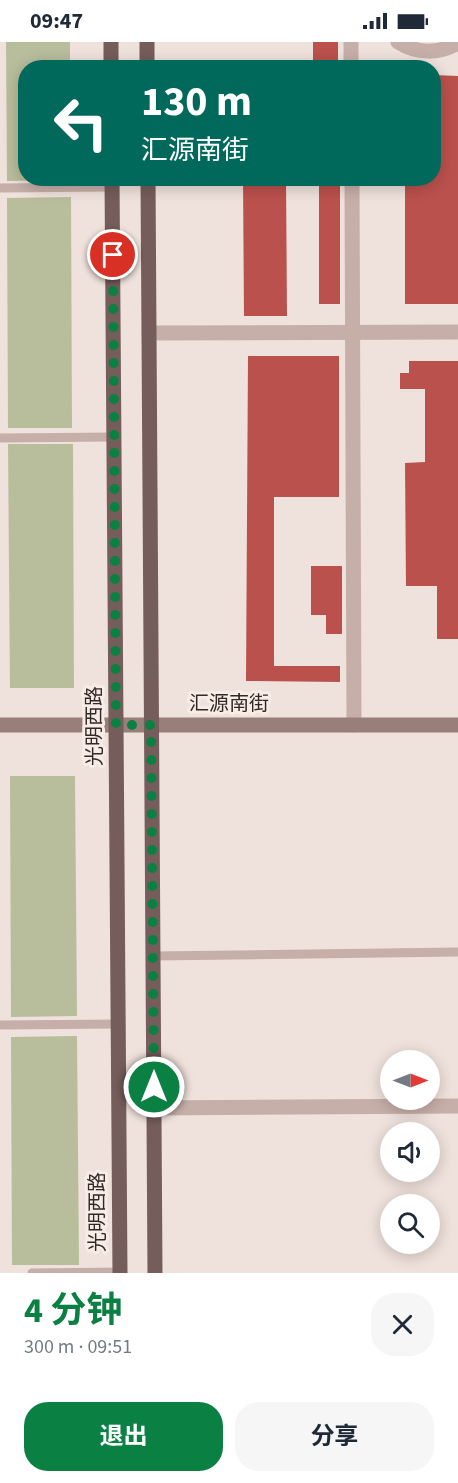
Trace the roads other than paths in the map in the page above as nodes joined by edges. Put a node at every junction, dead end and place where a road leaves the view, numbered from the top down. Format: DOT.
graph roads {
  1 [pos="111,42"];
  2 [pos="147,42"];
  3 [pos="351,42"];
  4 [pos="398,42"];
  5 [pos="458,43"];
  6 [pos="111,60"];
  7 [pos="147,60"];
  8 [pos="351,60"];
  9 [pos="45,186"];
  10 [pos="112,186"];
  11 [pos="148,186"];
  12 [pos="352,186"];
  13 [pos="0,188"];
  14 [pos="353,332"];
  15 [pos="458,332"];
  16 [pos="149,333"];
  17 [pos="114,437"];
  18 [pos="0,438"];
  19 [pos="0,725"];
  20 [pos="116,725"];
  21 [pos="151,725"];
  22 [pos="354,725"];
  23 [pos="458,725"];
  24 [pos="458,952"];
  25 [pos="153,956"];
  26 [pos="118,1024"];
  27 [pos="0,1025"];
  28 [pos="458,1106"];
  29 [pos="154,1108"];
  30 [pos="32,1273"];
  31 [pos="120,1273"];
  32 [pos="155,1273"];
  1 -- 6 [label="main road"];
  2 -- 7 [label="main road"];
  3 -- 8 [label="street"];
  4 -- 5 [label="street"];
  9 -- 13 [label="lane"];
  10 -- 17 [label="main road, 光明西路"];
  11 -- 16 [label="main road"];
  12 -- 14 [label="street"];
  14 -- 15 [label="street"];
  14 -- 16 [label="street"];
  14 -- 22 [label="street"];
  16 -- 21 [label="main road"];
  17 -- 18 [label="lane"];
  17 -- 20 [label="main road, 光明西路"];
  19 -- 20 [label="street, 汇源南街"];
  20 -- 21 [label="street, 汇源南街"];
  20 -- 26 [label="main road, 光明西路"];
  21 -- 22 [label="street, 汇源南街"];
  21 -- 25 [label="main road"];
  22 -- 23 [label="street, 汇源南街"];
  24 -- 25 [label="lane"];
  25 -- 29 [label="main road"];
  26 -- 27 [label="lane"];
  26 -- 31 [label="main road, 光明西路"];
  28 -- 29 [label="street"];
  29 -- 32 [label="main road"];
  30 -- 31 [label="lane"];
}
